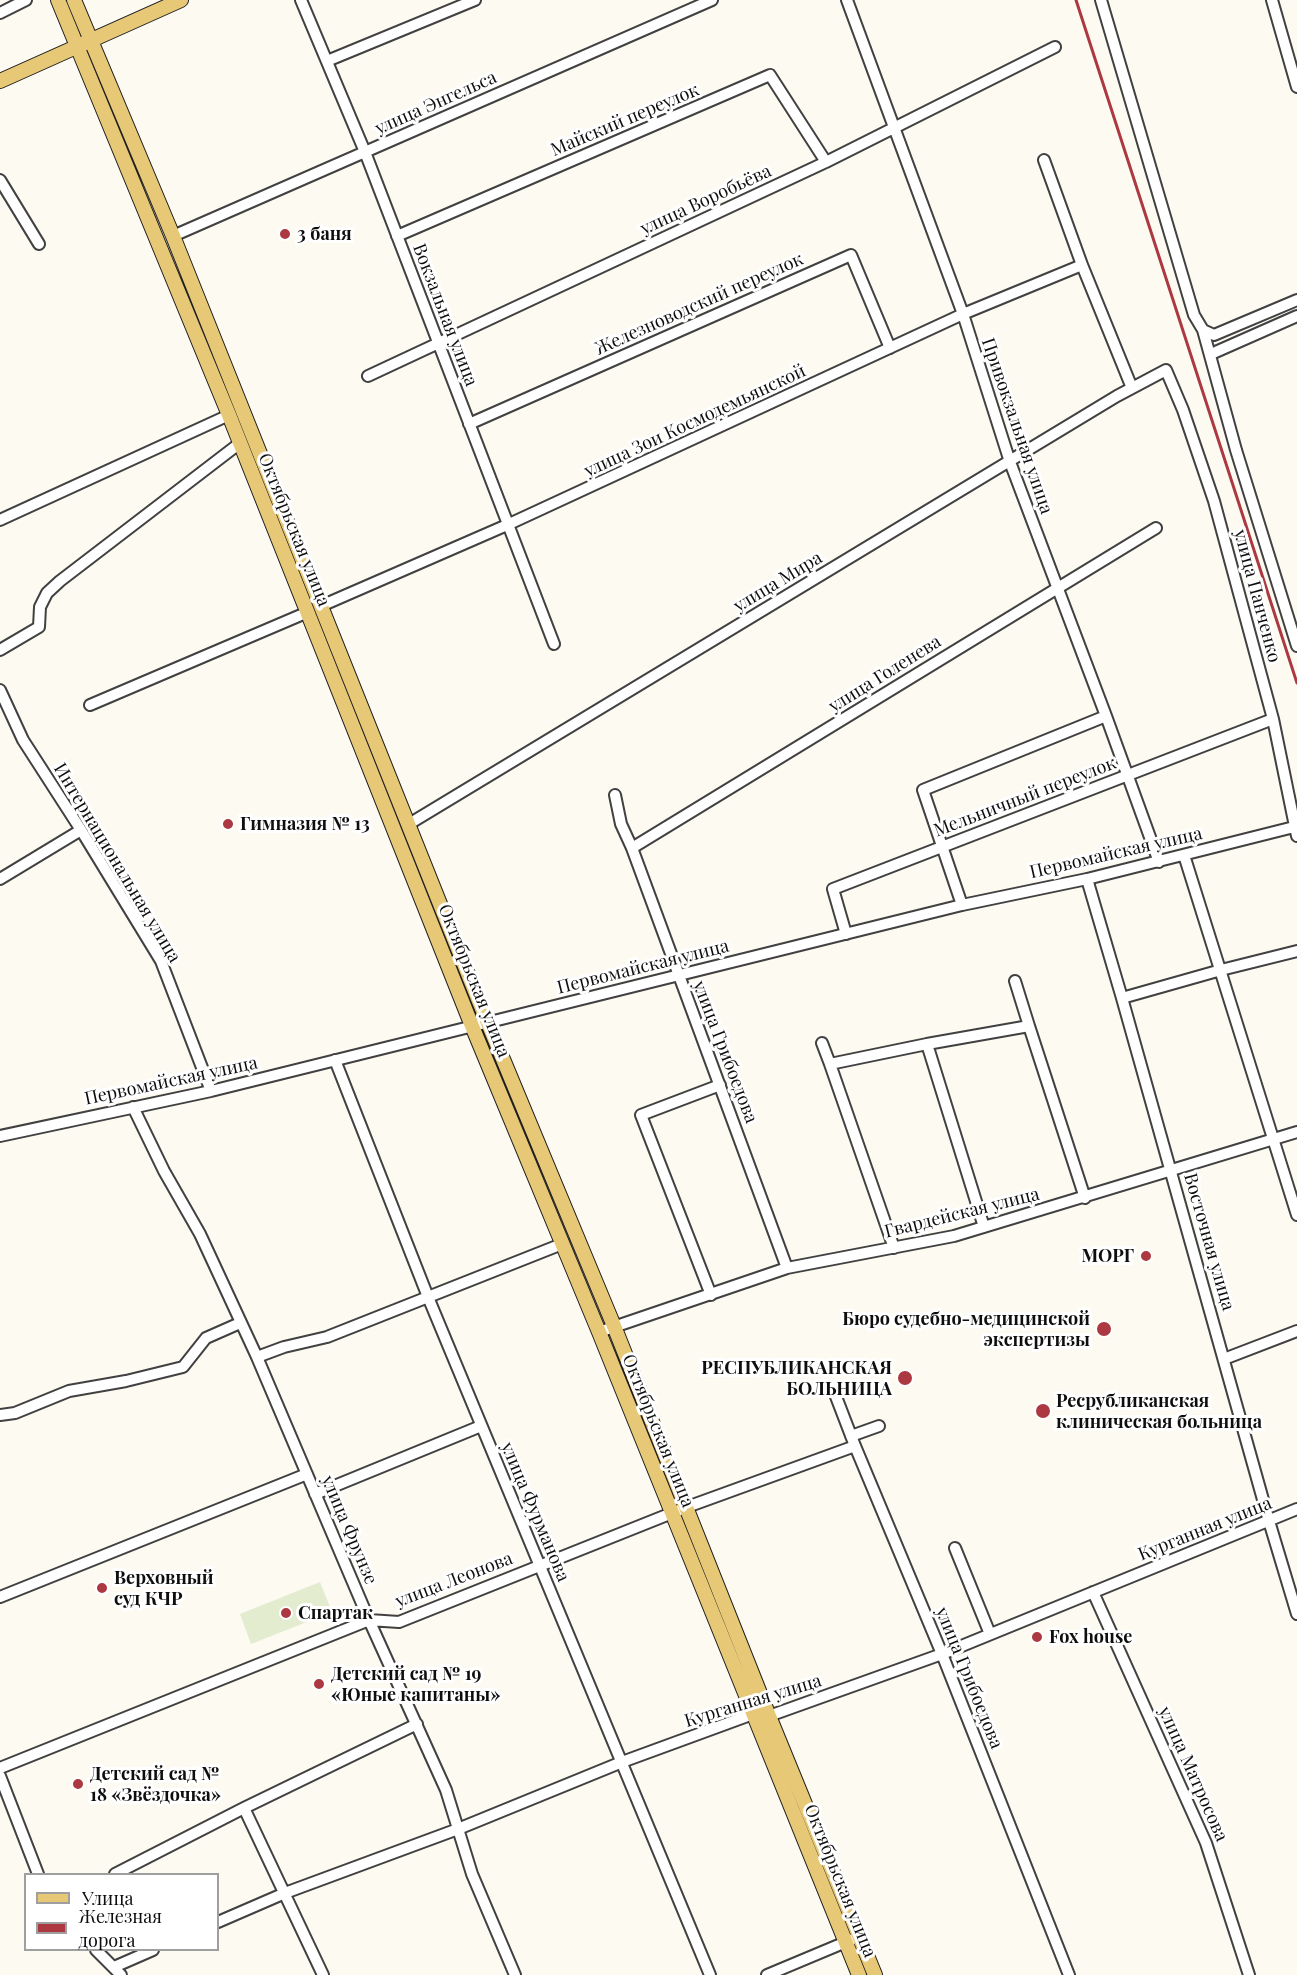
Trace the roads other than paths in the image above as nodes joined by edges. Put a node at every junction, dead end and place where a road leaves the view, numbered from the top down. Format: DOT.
graph roads {
  1 [pos="26,0"];
  2 [pos="58,0"];
  3 [pos="74,0"];
  4 [pos="181,0"];
  5 [pos="301,0"];
  6 [pos="475,0"];
  7 [pos="712,0"];
  8 [pos="847,0"];
  9 [pos="1101,0"];
  10 [pos="1272,0"];
  11 [pos="0,13"];
  12 [pos="92,40"];
  13 [pos="78,47"];
  14 [pos="1055,47"];
  15 [pos="327,61"];
  16 [pos="0,81"];
  17 [pos="1297,87"];
  18 [pos="894,128"];
  19 [pos="365,152"];
  20 [pos="1044,160"];
  21 [pos="826,162"];
  22 [pos="0,180"];
  23 [pos="173,236"];
  24 [pos="397,236"];
  25 [pos="39,244"];
  26 [pos="1082,265"];
  27 [pos="1297,300"];
  28 [pos="963,314"];
  29 [pos="1297,316"];
  30 [pos="1203,330"];
  31 [pos="438,343"];
  32 [pos="890,348"];
  33 [pos="1211,354"];
  34 [pos="1166,370"];
  35 [pos="368,376"];
  36 [pos="1132,388"];
  37 [pos="229,415"];
  38 [pos="469,424"];
  39 [pos="240,443"];
  40 [pos="1010,462"];
  41 [pos="0,520"];
  42 [pos="507,525"];
  43 [pos="1156,528"];
  44 [pos="1057,588"];
  45 [pos="321,606"];
  46 [pos="308,612"];
  47 [pos="554,644"];
  48 [pos="1297,645"];
  49 [pos="0,650"];
  50 [pos="0,690"];
  51 [pos="90,705"];
  52 [pos="1106,716"];
  53 [pos="1272,719"];
  54 [pos="1128,775"];
  55 [pos="615,795"];
  56 [pos="409,824"];
  57 [pos="81,830"];
  58 [pos="1295,832"];
  59 [pos="942,846"];
  60 [pos="632,848"];
  61 [pos="1184,855"];
  62 [pos="1158,862"];
  63 [pos="0,879"];
  64 [pos="1087,879"];
  65 [pos="962,905"];
  66 [pos="846,934"];
  67 [pos="1297,951"];
  68 [pos="1221,970"];
  69 [pos="678,975"];
  70 [pos="1015,981"];
  71 [pos="1122,998"];
  72 [pos="488,1023"];
  73 [pos="472,1026"];
  74 [pos="1029,1026"];
  75 [pos="822,1043"];
  76 [pos="927,1044"];
  77 [pos="335,1060"];
  78 [pos="830,1064"];
  79 [pos="720,1085"];
  80 [pos="211,1091"];
  81 [pos="133,1107"];
  82 [pos="1297,1132"];
  83 [pos="0,1136"];
  84 [pos="1272,1140"];
  85 [pos="1172,1172"];
  86 [pos="1085,1198"];
  87 [pos="1297,1215"];
  88 [pos="984,1227"];
  89 [pos="562,1244"];
  90 [pos="894,1248"];
  91 [pos="787,1268"];
  92 [pos="711,1295"];
  93 [pos="428,1297"];
  94 [pos="240,1323"];
  95 [pos="614,1326"];
  96 [pos="1297,1331"];
  97 [pos="599,1332"];
  98 [pos="257,1357"];
  99 [pos="1224,1359"];
  100 [pos="835,1394"];
  101 [pos="0,1415"];
  102 [pos="482,1426"];
  103 [pos="879,1426"];
  104 [pos="853,1441"];
  105 [pos="307,1474"];
  106 [pos="315,1494"];
  107 [pos="687,1507"];
  108 [pos="1297,1509"];
  109 [pos="671,1513"];
  110 [pos="1269,1521"];
  111 [pos="955,1548"];
  112 [pos="539,1565"];
  113 [pos="1093,1592"];
  114 [pos="0,1597"];
  115 [pos="1297,1614"];
  116 [pos="369,1620"];
  117 [pos="990,1634"];
  118 [pos="942,1654"];
  119 [pos="753,1714"];
  120 [pos="769,1716"];
  121 [pos="417,1724"];
  122 [pos="622,1762"];
  123 [pos="0,1768"];
  124 [pos="0,1776"];
  125 [pos="243,1808"];
  126 [pos="458,1829"];
  127 [pos="37,1873"];
  128 [pos="119,1873"];
  129 [pos="285,1893"];
  130 [pos="219,1922"];
  131 [pos="859,1936"];
  132 [pos="845,1942"];
  133 [pos="97,1951"];
  134 [pos="151,1951"];
  135 [pos="118,1971"];
  136 [pos="323,1975"];
  137 [pos="515,1975"];
  138 [pos="710,1975"];
  139 [pos="767,1975"];
  140 [pos="859,1975"];
  141 [pos="875,1975"];
  142 [pos="1069,1975"];
  143 [pos="1249,1975"];
  1 -- 11 [label="street"];
  2 -- 13 [label="main road, Октябрьская улица"];
  3 -- 12 [label="main road, Октябрьская улица"];
  4 -- 12 [label="main road"];
  5 -- 15 [label="street, Вокзальная улица"];
  6 -- 15 [label="street"];
  7 -- 19 [label="street, улица Энгельса"];
  8 -- 18 [label="street, Привокзальная улица"];
  9 -- 30 [label="street"];
  10 -- 17 [label="street"];
  12 -- 13 [label="main road"];
  12 -- 23 [label="main road, Октябрьская улица"];
  13 -- 16 [label="main road"];
  13 -- 37 [label="main road, Октябрьская улица"];
  14 -- 18 [label="street, улица Воробьёва"];
  15 -- 19 [label="street, Вокзальная улица"];
  18 -- 21 [label="street, улица Воробьёва"];
  18 -- 28 [label="street, Привокзальная улица"];
  19 -- 23 [label="street, улица Энгельса"];
  19 -- 24 [label="street, Вокзальная улица"];
  20 -- 26 [label="street"];
  21 -- 24 [label="street, Майский переулок"];
  21 -- 31 [label="street, улица Воробьёва"];
  22 -- 25 [label="street"];
  23 -- 45 [label="main road, Октябрьская улица"];
  24 -- 31 [label="street, Вокзальная улица"];
  26 -- 28 [label="street, улица Зои Космодемьянской"];
  26 -- 36 [label="street"];
  27 -- 30 [label="street"];
  28 -- 32 [label="street, улица Зои Космодемьянской"];
  28 -- 40 [label="street, Привокзальная улица"];
  29 -- 33 [label="street"];
  30 -- 33 [label="street"];
  31 -- 35 [label="street, улица Воробьёва"];
  31 -- 38 [label="street, Вокзальная улица"];
  32 -- 38 [label="street, Железноводский переулок"];
  32 -- 42 [label="street, улица Зои Космодемьянской"];
  33 -- 48 [label="street"];
  34 -- 36 [label="street, улица Мира"];
  34 -- 53 [label="street, улица Панченко"];
  36 -- 40 [label="street, улица Мира"];
  37 -- 39 [label="main road, Октябрьская улица"];
  37 -- 41 [label="street"];
  38 -- 42 [label="street, Вокзальная улица"];
  39 -- 46 [label="main road, Октябрьская улица"];
  39 -- 49 [label="street"];
  40 -- 44 [label="street, Привокзальная улица"];
  40 -- 56 [label="street, улица Мира"];
  42 -- 45 [label="street, улица Зои Космодемьянской"];
  42 -- 47 [label="street, Вокзальная улица"];
  43 -- 44 [label="street, улица Голенева"];
  44 -- 52 [label="street, Привокзальная улица"];
  44 -- 60 [label="street, улица Голенева"];
  45 -- 56 [label="main road, Октябрьская улица"];
  46 -- 51 [label="street"];
  46 -- 73 [label="main road, Октябрьская улица"];
  50 -- 57 [label="street, Интернациональная улица"];
  52 -- 54 [label="street, Привокзальная улица"];
  52 -- 59 [label="street"];
  53 -- 54 [label="street, Мельничный переулок"];
  53 -- 58 [label="street, улица Панченко"];
  54 -- 59 [label="street, Мельничный переулок"];
  54 -- 62 [label="street, Привокзальная улица"];
  55 -- 60 [label="street, улица Грибоедова"];
  56 -- 72 [label="main road, Октябрьская улица"];
  57 -- 63 [label="street"];
  57 -- 80 [label="street, Интернациональная улица"];
  58 -- 61 [label="street, Первомайская улица"];
  59 -- 65 [label="street"];
  59 -- 66 [label="street, Мельничный переулок"];
  60 -- 69 [label="street, улица Грибоедова"];
  61 -- 62 [label="street, Первомайская улица"];
  61 -- 68 [label="street"];
  62 -- 64 [label="street, Первомайская улица"];
  64 -- 65 [label="street, Первомайская улица"];
  64 -- 71 [label="street, Восточная улица"];
  65 -- 66 [label="street, Первомайская улица"];
  66 -- 69 [label="street, Первомайская улица"];
  67 -- 68 [label="street"];
  68 -- 71 [label="street"];
  68 -- 84 [label="street"];
  69 -- 72 [label="street, Первомайская улица"];
  69 -- 79 [label="street, улица Грибоедова"];
  70 -- 74 [label="street"];
  71 -- 85 [label="street, Восточная улица"];
  72 -- 73 [label="street, Первомайская улица"];
  72 -- 95 [label="main road, Октябрьская улица"];
  73 -- 77 [label="street, Первомайская улица"];
  73 -- 89 [label="main road, Октябрьская улица"];
  74 -- 76 [label="street"];
  74 -- 86 [label="street"];
  75 -- 78 [label="street"];
  76 -- 78 [label="street"];
  76 -- 88 [label="street"];
  77 -- 80 [label="street, Первомайская улица"];
  77 -- 93 [label="street, улица Фурманова"];
  78 -- 90 [label="street"];
  79 -- 91 [label="street, улица Грибоедова"];
  79 -- 92 [label="street"];
  80 -- 81 [label="street, Первомайская улица"];
  81 -- 83 [label="street, Первомайская улица"];
  81 -- 94 [label="street, улица Фрунзе"];
  82 -- 84 [label="street, Гвардейская улица"];
  84 -- 85 [label="street, Гвардейская улица"];
  84 -- 87 [label="street"];
  85 -- 86 [label="street, Гвардейская улица"];
  85 -- 99 [label="street, Восточная улица"];
  86 -- 88 [label="street, Гвардейская улица"];
  88 -- 90 [label="street, Гвардейская улица"];
  89 -- 93 [label="street"];
  89 -- 97 [label="main road, Октябрьская улица"];
  90 -- 91 [label="street, Гвардейская улица"];
  91 -- 92 [label="street, Гвардейская улица"];
  92 -- 95 [label="street, Гвардейская улица"];
  93 -- 98 [label="street"];
  93 -- 102 [label="street, улица Фурманова"];
  94 -- 98 [label="street, улица Фрунзе"];
  94 -- 101 [label="street"];
  95 -- 97 [label="street, Гвардейская улица"];
  95 -- 107 [label="main road, Октябрьская улица"];
  96 -- 99 [label="street"];
  97 -- 109 [label="main road, Октябрьская улица"];
  98 -- 105 [label="street, улица Фрунзе"];
  99 -- 110 [label="street, Восточная улица"];
  100 -- 104 [label="street, улица Грибоедова"];
  102 -- 106 [label="street"];
  102 -- 112 [label="street, улица Фурманова"];
  103 -- 104 [label="street, улица Леонова"];
  104 -- 107 [label="street, улица Леонова"];
  104 -- 118 [label="street, улица Грибоедова"];
  105 -- 106 [label="street, улица Фрунзе"];
  105 -- 114 [label="street"];
  106 -- 116 [label="street, улица Фрунзе"];
  107 -- 109 [label="street, улица Леонова"];
  107 -- 120 [label="main road, Октябрьская улица"];
  108 -- 110 [label="street, Курганная улица"];
  109 -- 112 [label="street, улица Леонова"];
  109 -- 119 [label="main road, Октябрьская улица"];
  110 -- 113 [label="street, Курганная улица"];
  110 -- 115 [label="street, Восточная улица"];
  111 -- 117 [label="street"];
  112 -- 116 [label="street, улица Леонова"];
  112 -- 122 [label="street, улица Фурманова"];
  113 -- 117 [label="street, Курганная улица"];
  113 -- 143 [label="street, улица Матросова"];
  116 -- 121 [label="street, улица Фрунзе"];
  116 -- 123 [label="street, улица Леонова"];
  117 -- 118 [label="street, Курганная улица"];
  118 -- 120 [label="street, Курганная улица"];
  118 -- 142 [label="street, улица Грибоедова"];
  119 -- 120 [label="street, Курганная улица"];
  119 -- 122 [label="street, Курганная улица"];
  119 -- 132 [label="main road, Октябрьская улица"];
  120 -- 131 [label="main road, Октябрьская улица"];
  121 -- 125 [label="street"];
  121 -- 126 [label="street, улица Фрунзе"];
  122 -- 126 [label="street, Курганная улица"];
  122 -- 138 [label="street, улица Фурманова"];
  124 -- 127 [label="street"];
  125 -- 128 [label="street"];
  125 -- 129 [label="street"];
  126 -- 129 [label="street, Курганная улица"];
  126 -- 137 [label="street, улица Фрунзе"];
  129 -- 130 [label="street, Курганная улица"];
  129 -- 136 [label="street"];
  131 -- 132 [label="street"];
  131 -- 141 [label="main road, Октябрьская улица"];
  132 -- 139 [label="street"];
  132 -- 140 [label="main road, Октябрьская улица"];
  133 -- 135 [label="street"];
  134 -- 135 [label="street"];
}
